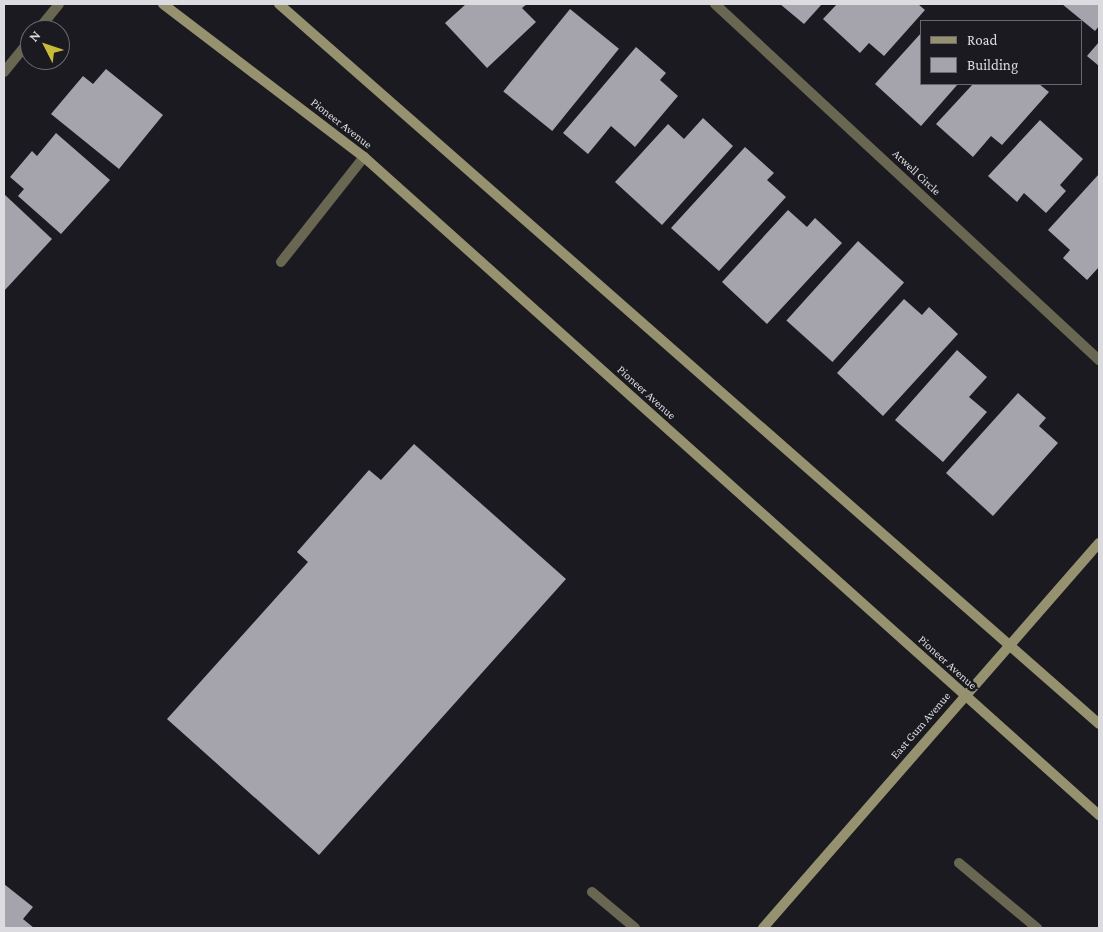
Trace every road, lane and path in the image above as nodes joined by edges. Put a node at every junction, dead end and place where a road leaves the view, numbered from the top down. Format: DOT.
graph roads {
  1 [pos="59,4"];
  2 [pos="163,4"];
  3 [pos="279,4"];
  4 [pos="715,4"];
  5 [pos="46,20"];
  6 [pos="20,52"];
  7 [pos="4,72"];
  8 [pos="364,157"];
  9 [pos="281,262"];
  10 [pos="1099,360"];
  11 [pos="1099,543"];
  12 [pos="1010,645"];
  13 [pos="964,695"];
  14 [pos="1099,724"];
  15 [pos="1099,815"];
  16 [pos="959,863"];
  17 [pos="592,892"];
  18 [pos="635,928"];
  19 [pos="763,928"];
  20 [pos="1037,928"];
  1 -- 5 [label="street"];
  2 -- 8 [label="main road, Pioneer Avenue"];
  3 -- 12 [label="main road"];
  4 -- 10 [label="street, Atwell Circle"];
  6 -- 7 [label="street"];
  8 -- 9 [label="street"];
  8 -- 13 [label="main road, Pioneer Avenue"];
  11 -- 12 [label="main road, East Gum Avenue"];
  12 -- 13 [label="main road, East Gum Avenue"];
  12 -- 14 [label="main road"];
  13 -- 15 [label="main road, Pioneer Avenue"];
  13 -- 19 [label="main road, East Gum Avenue"];
  16 -- 20 [label="street"];
  17 -- 18 [label="street"];
}
